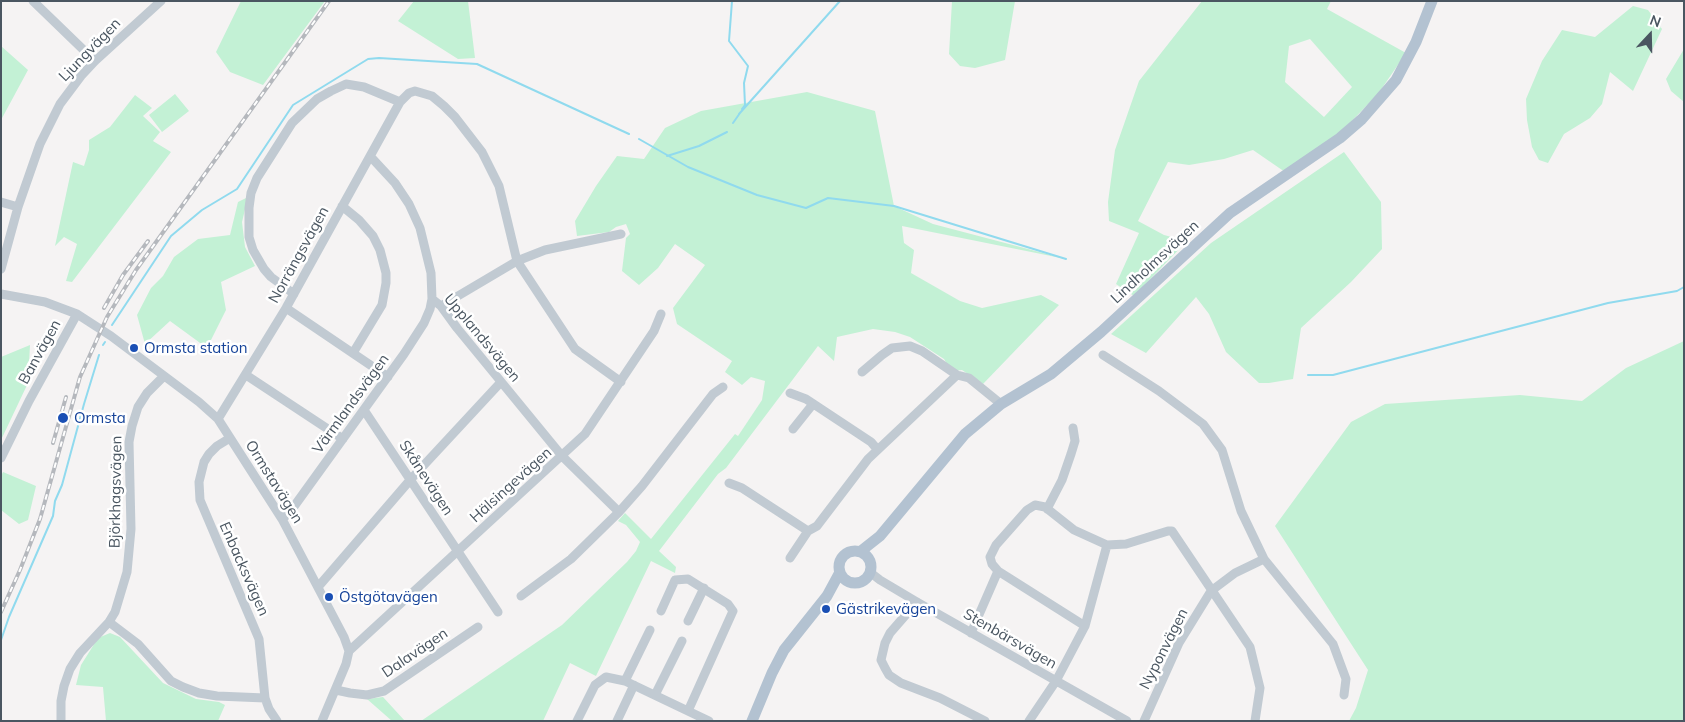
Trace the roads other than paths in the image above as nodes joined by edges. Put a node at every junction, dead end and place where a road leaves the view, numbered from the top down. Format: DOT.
graph roads {
  1 [pos="33,1"];
  2 [pos="161,1"];
  3 [pos="1432,1"];
  4 [pos="95,61"];
  5 [pos="400,102"];
  6 [pos="370,156"];
  7 [pos="1,202"];
  8 [pos="342,206"];
  9 [pos="18,208"];
  10 [pos="620,234"];
  11 [pos="517,261"];
  12 [pos="1,269"];
  13 [pos="1,294"];
  14 [pos="294,294"];
  15 [pos="432,299"];
  16 [pos="441,306"];
  17 [pos="286,308"];
  18 [pos="77,314"];
  19 [pos="661,314"];
  20 [pos="354,353"];
  21 [pos="1103,355"];
  22 [pos="862,372"];
  23 [pos="246,375"];
  24 [pos="957,375"];
  25 [pos="164,376"];
  26 [pos="388,377"];
  27 [pos="501,382"];
  28 [pos="621,382"];
  29 [pos="723,387"];
  30 [pos="790,393"];
  31 [pos="814,404"];
  32 [pos="1002,404"];
  33 [pos="364,410"];
  34 [pos="218,419"];
  35 [pos="1073,428"];
  36 [pos="793,429"];
  37 [pos="230,438"];
  38 [pos="343,439"];
  39 [pos="877,449"];
  40 [pos="562,456"];
  41 [pos="1,458"];
  42 [pos="411,479"];
  43 [pos="729,483"];
  44 [pos="1046,508"];
  45 [pos="619,512"];
  46 [pos="282,519"];
  47 [pos="808,530"];
  48 [pos="1107,545"];
  49 [pos="458,552"];
  50 [pos="866,555"];
  51 [pos="790,558"];
  52 [pos="1264,559"];
  53 [pos="998,571"];
  54 [pos="840,572"];
  55 [pos="873,577"];
  56 [pos="850,582"];
  57 [pos="318,587"];
  58 [pos="704,588"];
  59 [pos="1211,591"];
  60 [pos="521,596"];
  61 [pos="827,596"];
  62 [pos="917,602"];
  63 [pos="661,611"];
  64 [pos="498,612"];
  65 [pos="109,622"];
  66 [pos="688,622"];
  67 [pos="1085,626"];
  68 [pos="478,627"];
  69 [pos="650,630"];
  70 [pos="971,633"];
  71 [pos="682,641"];
  72 [pos="349,651"];
  73 [pos="625,681"];
  74 [pos="1056,681"];
  75 [pos="634,685"];
  76 [pos="336,690"];
  77 [pos="655,695"];
  78 [pos="1344,695"];
  79 [pos="265,698"];
  80 [pos="690,715"];
  81 [pos="61,721"];
  82 [pos="277,721"];
  83 [pos="322,721"];
  84 [pos="577,721"];
  85 [pos="617,721"];
  86 [pos="709,721"];
  87 [pos="752,721"];
  88 [pos="985,721"];
  89 [pos="1029,721"];
  90 [pos="1127,721"];
  91 [pos="1144,721"];
  92 [pos="1255,721"];
  1 -- 4 [label="street"];
  2 -- 4 [label="street, Ljungvägen"];
  3 -- 32 [label="main road, Lindholmsvägen"];
  4 -- 9 [label="street, Ljungvägen"];
  5 -- 6 [label="street, Norrängsvägen"];
  5 -- 11 [label="street"];
  5 -- 14 [label="street"];
  6 -- 8 [label="street, Norrängsvägen"];
  6 -- 15 [label="street, Upplandsvägen"];
  7 -- 9 [label="street"];
  8 -- 14 [label="street, Norrängsvägen"];
  8 -- 20 [label="street"];
  9 -- 12 [label="street, Ljungvägen"];
  10 -- 11 [label="street"];
  11 -- 16 [label="street"];
  11 -- 28 [label="street"];
  13 -- 18 [label="street, Ormstavägen"];
  14 -- 17 [label="street, Norrängsvägen"];
  15 -- 16 [label="street, Upplandsvägen"];
  15 -- 26 [label="street, Värmlandsvägen"];
  16 -- 27 [label="street, Upplandsvägen"];
  17 -- 20 [label="street"];
  17 -- 23 [label="street, Norrängsvägen"];
  18 -- 25 [label="street, Ormstavägen"];
  18 -- 41 [label="street, Banvägen"];
  19 -- 28 [label="street, Hälsingevägen"];
  20 -- 26 [label="street"];
  21 -- 52 [label="street"];
  22 -- 24 [label="street"];
  23 -- 34 [label="street, Norrängsvägen"];
  23 -- 38 [label="street"];
  24 -- 32 [label="street"];
  24 -- 39 [label="street"];
  25 -- 34 [label="street, Ormstavägen"];
  25 -- 65 [label="street, Björkhagsvägen"];
  26 -- 33 [label="street, Värmlandsvägen"];
  27 -- 40 [label="street, Upplandsvägen"];
  27 -- 42 [label="street"];
  28 -- 40 [label="street, Hälsingevägen"];
  29 -- 45 [label="street"];
  30 -- 31 [label="street"];
  31 -- 36 [label="street"];
  31 -- 39 [label="street"];
  32 -- 50 [label="main road, Lindholmsvägen"];
  33 -- 38 [label="street, Värmlandsvägen"];
  33 -- 42 [label="street, Skånevägen"];
  34 -- 37 [label="street, Ormstavägen"];
  35 -- 44 [label="street"];
  37 -- 46 [label="street, Ormstavägen"];
  37 -- 79 [label="street, Enbacksvägen"];
  38 -- 46 [label="street, Värmlandsvägen"];
  39 -- 47 [label="street"];
  40 -- 45 [label="street, Upplandsvägen"];
  40 -- 49 [label="street, Hälsingevägen"];
  42 -- 49 [label="street, Skånevägen"];
  42 -- 57 [label="street"];
  43 -- 47 [label="street"];
  44 -- 48 [label="street"];
  44 -- 53 [label="street"];
  45 -- 60 [label="street"];
  46 -- 57 [label="street, Ormstavägen"];
  47 -- 51 [label="street"];
  48 -- 59 [label="street"];
  48 -- 67 [label="street"];
  49 -- 64 [label="street, Skånevägen"];
  49 -- 72 [label="street, Hälsingevägen"];
  50 -- 54 [label="main road"];
  50 -- 55 [label="main road, Lindholmsvägen"];
  52 -- 59 [label="street"];
  52 -- 78 [label="street"];
  53 -- 67 [label="street"];
  53 -- 70 [label="street"];
  54 -- 56 [label="main road"];
  54 -- 61 [label="main road"];
  55 -- 56 [label="main road"];
  55 -- 62 [label="street, Stenbärsvägen"];
  56 -- 61 [label="main road"];
  57 -- 72 [label="street, Ormstavägen"];
  58 -- 63 [label="street"];
  58 -- 66 [label="street"];
  58 -- 80 [label="street"];
  59 -- 91 [label="street, Nyponvägen"];
  59 -- 92 [label="street"];
  61 -- 87 [label="main road"];
  62 -- 70 [label="street, Stenbärsvägen"];
  62 -- 88 [label="street"];
  65 -- 79 [label="street"];
  65 -- 81 [label="street, Björkhagsvägen"];
  67 -- 74 [label="street"];
  68 -- 76 [label="street, Dalavägen"];
  69 -- 73 [label="street"];
  70 -- 74 [label="street, Stenbärsvägen"];
  71 -- 77 [label="street"];
  72 -- 76 [label="street"];
  73 -- 75 [label="street"];
  73 -- 84 [label="street"];
  74 -- 89 [label="street"];
  74 -- 90 [label="street, Stenbärsvägen"];
  75 -- 77 [label="street"];
  75 -- 85 [label="street"];
  76 -- 83 [label="street"];
  77 -- 80 [label="street"];
  79 -- 82 [label="street, Enbacksvägen"];
  80 -- 86 [label="street"];
}
